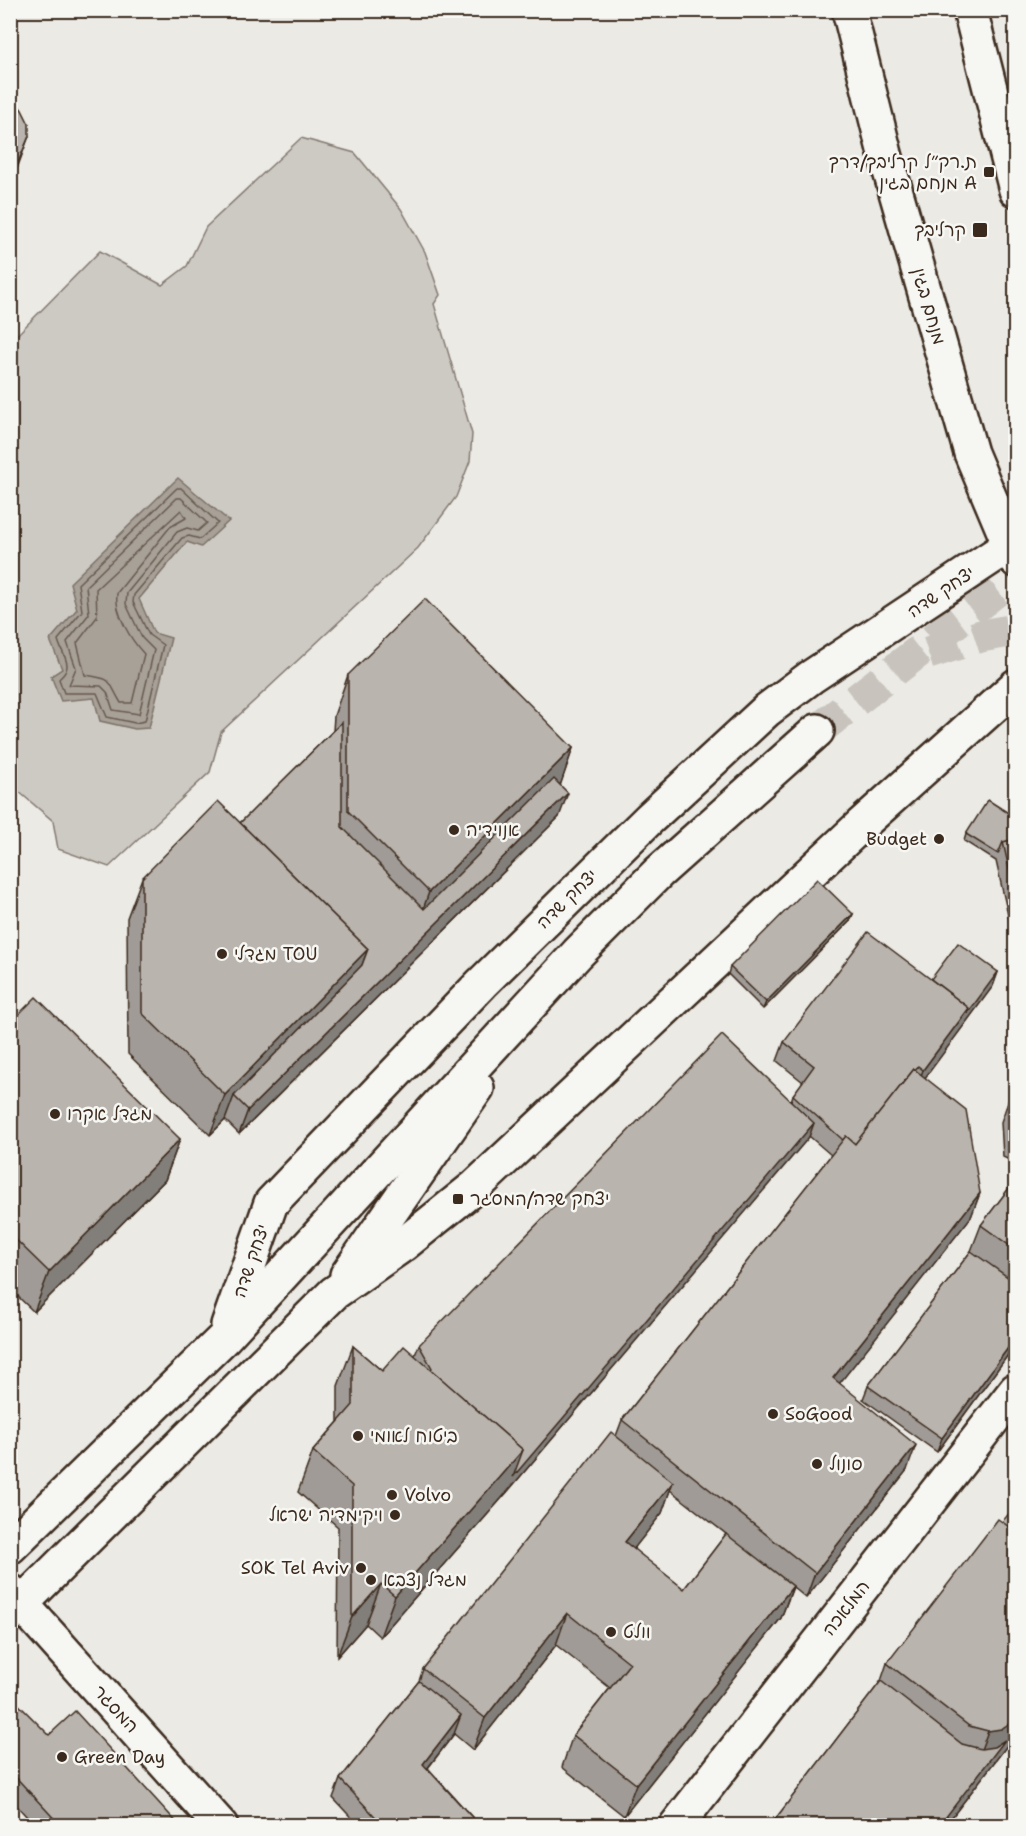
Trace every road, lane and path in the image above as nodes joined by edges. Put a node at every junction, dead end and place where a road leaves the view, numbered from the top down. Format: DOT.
graph roads {
  1 [pos="849,10"];
  2 [pos="970,10"];
  3 [pos="1016,190"];
  4 [pos="1013,549"];
  5 [pos="1016,686"];
  6 [pos="817,731"];
  7 [pos="548,986"];
  8 [pos="334,1293"];
  9 [pos="224,1338"];
  10 [pos="1016,1390"];
  11 [pos="10,1546"];
  12 [pos="14,1603"];
  13 [pos="221,1826"];
  14 [pos="676,1826"];
  1 -- 4 [label="street, מנחם בגין"];
  2 -- 3 [label="street"];
  4 -- 9 [label="street, יצחק שדה"];
  5 -- 8 [label="street, יצחק שדה"];
  6 -- 7 [label="street, יצחק שדה"];
  7 -- 8 [label="street, יצחק שדה"];
  7 -- 9 [label="street, יצחק שדה"];
  8 -- 12 [label="street, יצחק שדה"];
  9 -- 11 [label="street, יצחק שדה"];
  10 -- 14 [label="street, המלאכה"];
  12 -- 13 [label="street, המסגר"];
}
